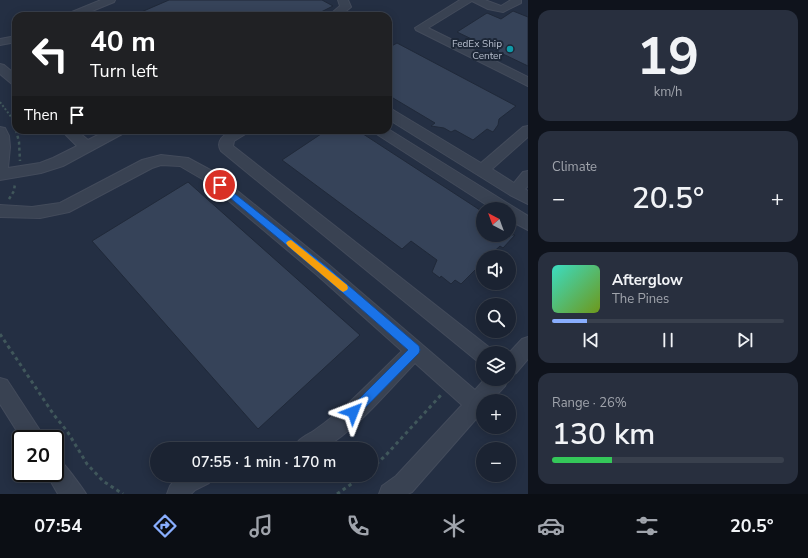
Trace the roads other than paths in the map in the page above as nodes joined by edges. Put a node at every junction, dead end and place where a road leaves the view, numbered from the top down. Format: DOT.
graph roads {
  1 [pos="110,0"];
  2 [pos="343,0"];
  3 [pos="467,0"];
  4 [pos="476,0"];
  5 [pos="517,0"];
  6 [pos="528,5"];
  7 [pos="81,12"];
  8 [pos="339,12"];
  9 [pos="12,40"];
  10 [pos="0,42"];
  11 [pos="0,68"];
  12 [pos="12,78"];
  13 [pos="528,82"];
  14 [pos="392,115"];
  15 [pos="528,130"];
  16 [pos="0,131"];
  17 [pos="72,134"];
  18 [pos="110,134"];
  19 [pos="235,134"];
  20 [pos="386,134"];
  21 [pos="87,147"];
  22 [pos="482,170"];
  23 [pos="0,174"];
  24 [pos="528,176"];
  25 [pos="522,194"];
  26 [pos="494,202"];
  27 [pos="0,211"];
  28 [pos="516,216"];
  29 [pos="528,224"];
  30 [pos="528,345"];
  31 [pos="476,348"];
  32 [pos="415,350"];
  33 [pos="516,359"];
  34 [pos="492,386"];
  35 [pos="0,387"];
  36 [pos="485,394"];
  37 [pos="476,404"];
  38 [pos="28,430"];
  39 [pos="316,442"];
  40 [pos="63,482"];
  41 [pos="187,482"];
  42 [pos="402,491"];
  43 [pos="75,494"];
  44 [pos="178,494"];
  1 -- 7 [label="street"];
  2 -- 8 [label="street"];
  3 -- 13 [label="street"];
  4 -- 5 [label="street"];
  5 -- 6 [label="street"];
  9 -- 10 [label="street"];
  11 -- 12 [label="street"];
  14 -- 22 [label="street"];
  15 -- 22 [label="street"];
  16 -- 23 [label="street"];
  17 -- 21 [label="street"];
  18 -- 21 [label="street"];
  19 -- 31 [label="street"];
  20 -- 26 [label="street"];
  21 -- 23 [label="street"];
  22 -- 25 [label="street"];
  24 -- 25 [label="street"];
  27 -- 32 [label="street"];
  28 -- 29 [label="street"];
  30 -- 33 [label="street"];
  32 -- 37 [label="street"];
  32 -- 39 [label="street"];
  34 -- 36 [label="street"];
  35 -- 38 [label="street"];
  37 -- 42 [label="street"];
  40 -- 43 [label="street"];
  41 -- 44 [label="street"];
}
